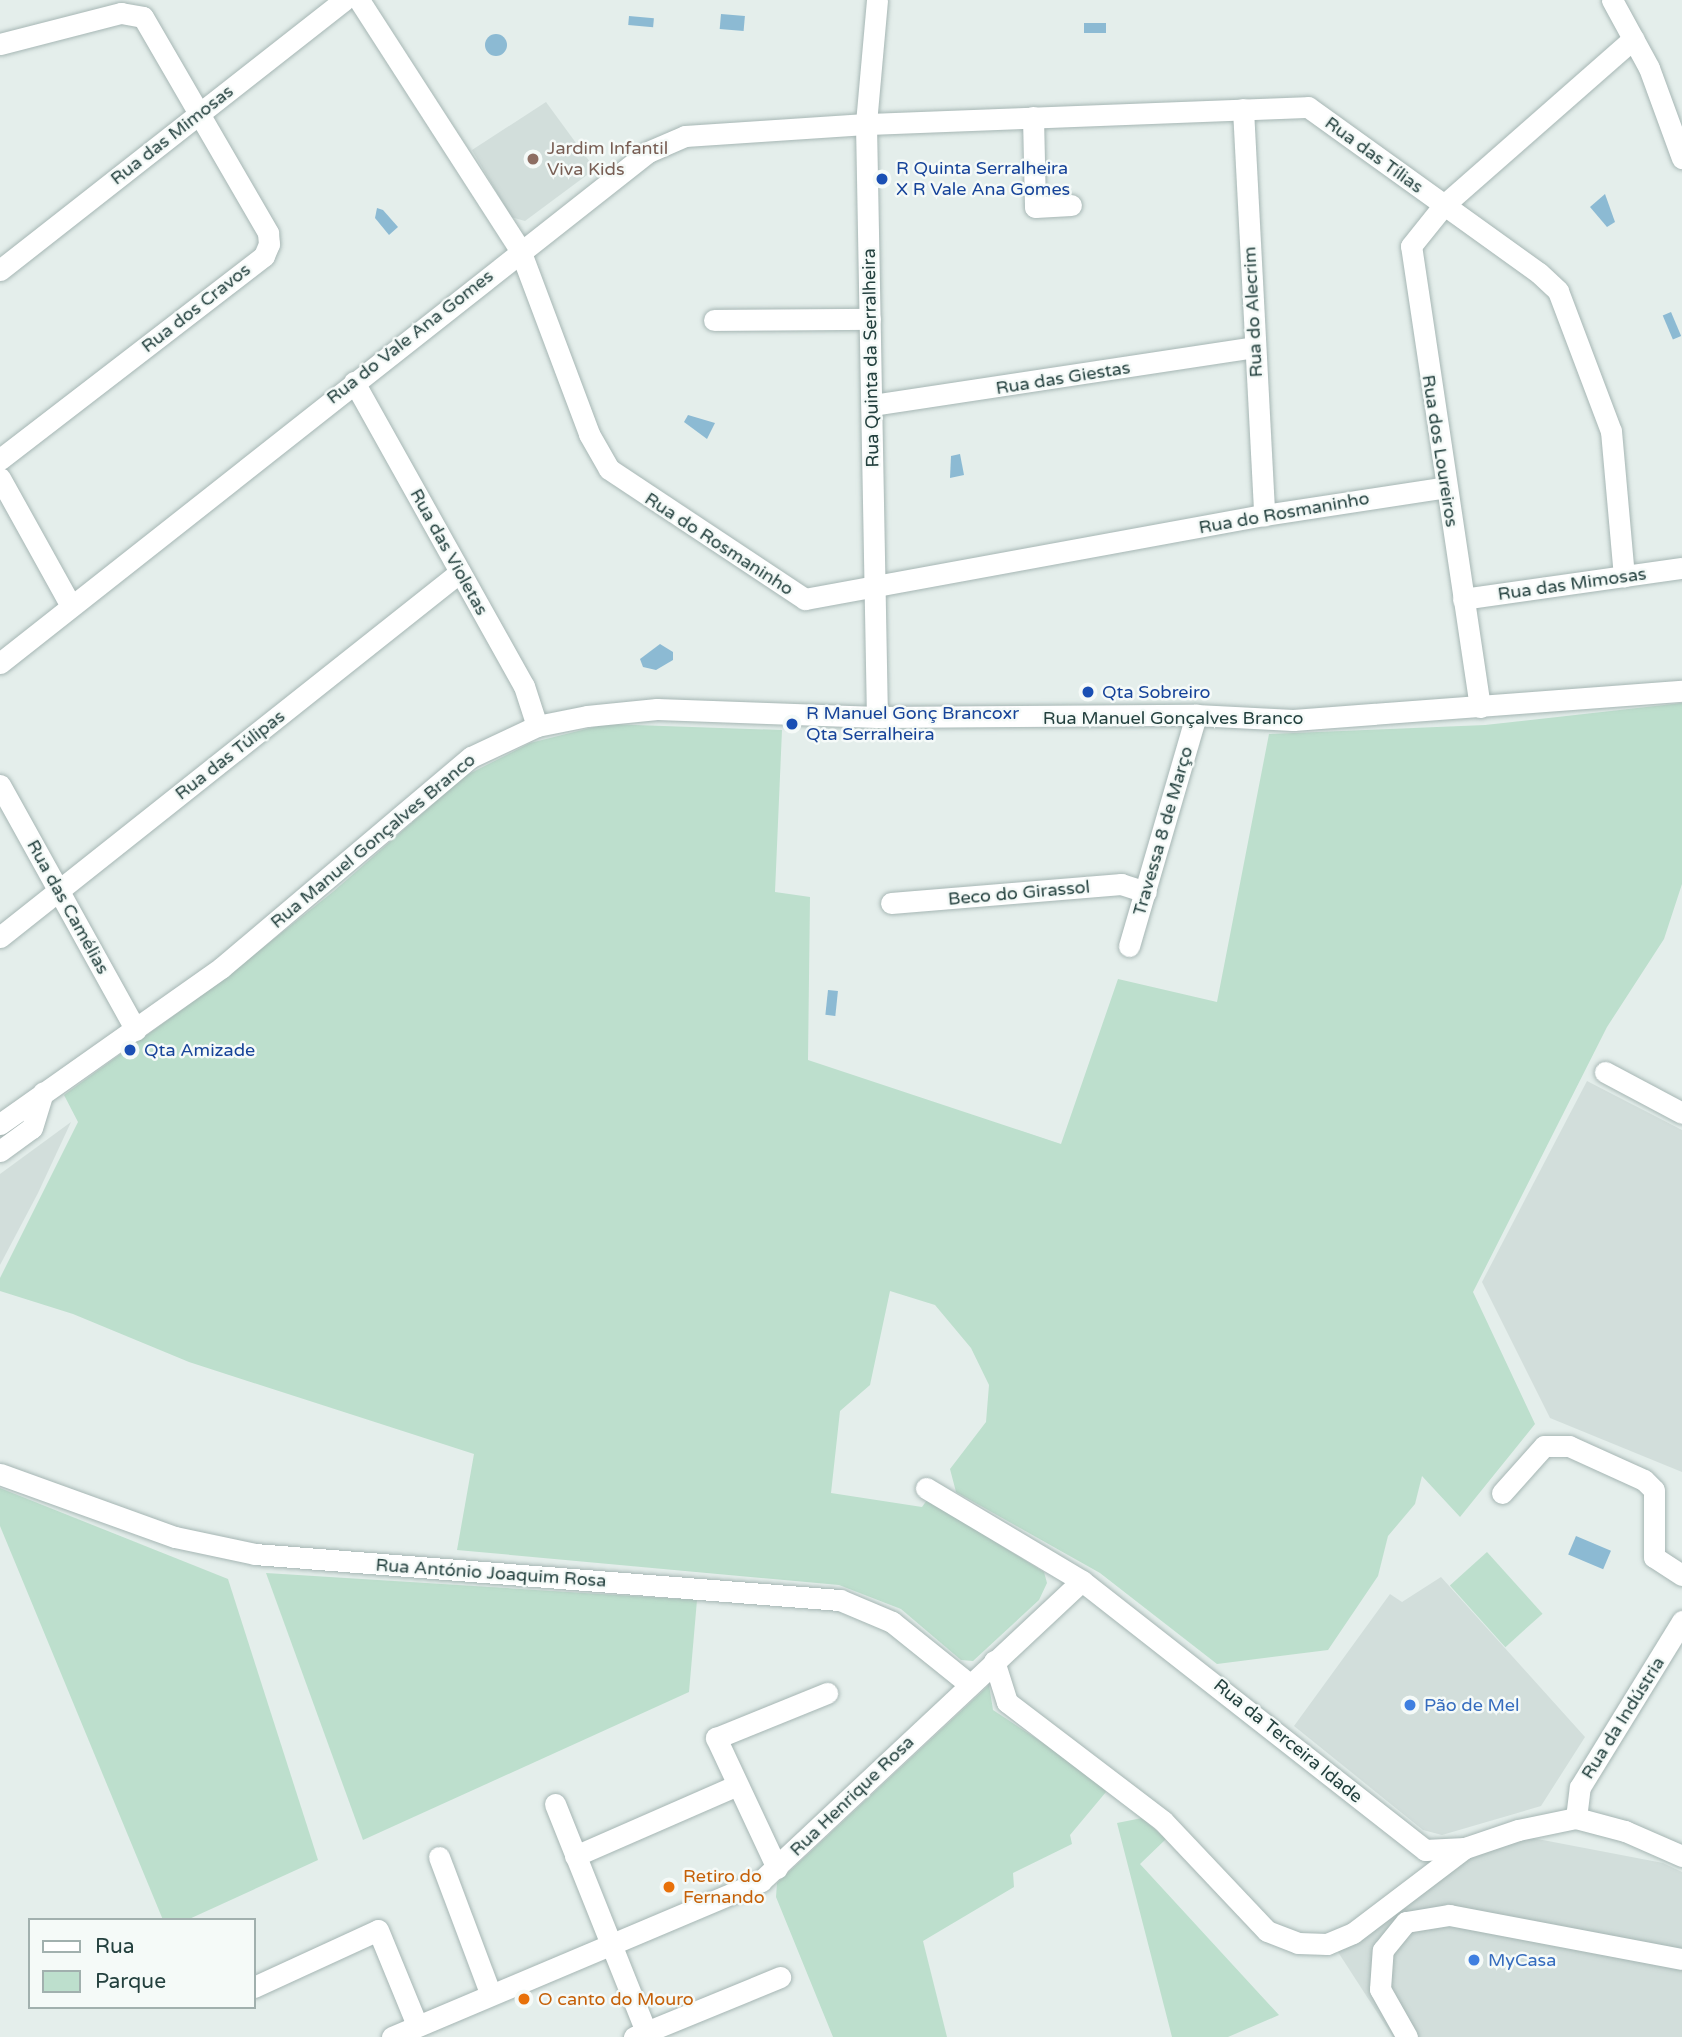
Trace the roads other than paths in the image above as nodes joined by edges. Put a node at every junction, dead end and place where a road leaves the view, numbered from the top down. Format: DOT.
graph roads {
  1 [pos="344,0"];
  2 [pos="359,0"];
  3 [pos="877,0"];
  4 [pos="1612,0"];
  5 [pos="1633,39"];
  6 [pos="0,44"];
  7 [pos="1243,109"];
  8 [pos="201,112"];
  9 [pos="1033,117"];
  10 [pos="866,124"];
  11 [pos="1682,158"];
  12 [pos="1071,205"];
  13 [pos="1444,205"];
  14 [pos="520,250"];
  15 [pos="0,270"];
  16 [pos="870,319"];
  17 [pos="714,320"];
  18 [pos="1254,347"];
  19 [pos="354,382"];
  20 [pos="872,405"];
  21 [pos="0,459"];
  22 [pos="0,478"];
  23 [pos="1446,487"];
  24 [pos="1264,514"];
  25 [pos="1682,568"];
  26 [pos="460,572"];
  27 [pos="1624,576"];
  28 [pos="876,588"];
  29 [pos="1462,599"];
  30 [pos="71,606"];
  31 [pos="0,663"];
  32 [pos="1682,691"];
  33 [pos="1480,708"];
  34 [pos="1196,715"];
  35 [pos="877,717"];
  36 [pos="537,726"];
  37 [pos="0,785"];
  38 [pos="59,891"];
  39 [pos="1146,891"];
  40 [pos="891,903"];
  41 [pos="0,937"];
  42 [pos="1129,946"];
  43 [pos="135,1030"];
  44 [pos="1605,1072"];
  45 [pos="43,1093"];
  46 [pos="1682,1113"];
  47 [pos="0,1124"];
  48 [pos="0,1151"];
  49 [pos="0,1474"];
  50 [pos="926,1488"];
  51 [pos="1502,1493"];
  52 [pos="1682,1575"];
  53 [pos="1082,1581"];
  54 [pos="1682,1621"];
  55 [pos="994,1661"];
  56 [pos="969,1684"];
  57 [pos="827,1693"];
  58 [pos="735,1786"];
  59 [pos="555,1804"];
  60 [pos="1576,1818"];
  61 [pos="1465,1848"];
  62 [pos="575,1856"];
  63 [pos="1682,1856"];
  64 [pos="439,1857"];
  65 [pos="777,1868"];
  66 [pos="611,1944"];
  67 [pos="1682,1959"];
  68 [pos="780,1977"];
  69 [pos="256,1986"];
  70 [pos="490,1993"];
  71 [pos="417,2025"];
  72 [pos="642,2035"];
  73 [pos="392,2037"];
  74 [pos="1407,2037"];
  1 -- 8 [label="street, Rua das Mimosas"];
  2 -- 14 [label="street, Rua do Rosmaninho"];
  3 -- 10 [label="street, Rua Quinta da Serralheira"];
  4 -- 5 [label="street"];
  5 -- 11 [label="street"];
  5 -- 13 [label="street, Rua dos Loureiros"];
  6 -- 8 [label="street, Rua dos Cravos"];
  7 -- 9 [label="street, Rua das Tílias"];
  7 -- 13 [label="street, Rua das Tílias"];
  7 -- 18 [label="street, Rua do Alecrim"];
  8 -- 15 [label="street, Rua das Mimosas"];
  8 -- 21 [label="street, Rua dos Cravos"];
  9 -- 10 [label="street, Rua das Tílias"];
  9 -- 12 [label="street"];
  10 -- 14 [label="street, Rua do Vale Ana Gomes"];
  10 -- 16 [label="street, Rua Quinta da Serralheira"];
  13 -- 23 [label="street, Rua dos Loureiros"];
  13 -- 27 [label="street, Rua das Tílias"];
  14 -- 19 [label="street, Rua do Vale Ana Gomes"];
  14 -- 28 [label="street, Rua do Rosmaninho"];
  16 -- 17 [label="street"];
  16 -- 20 [label="street, Rua Quinta da Serralheira"];
  18 -- 20 [label="street, Rua das Giestas"];
  18 -- 24 [label="street, Rua do Alecrim"];
  19 -- 26 [label="street, Rua das Violetas"];
  19 -- 30 [label="street, Rua do Vale Ana Gomes"];
  20 -- 28 [label="street, Rua Quinta da Serralheira"];
  22 -- 30 [label="street"];
  23 -- 24 [label="street, Rua do Rosmaninho"];
  23 -- 29 [label="street, Rua dos Loureiros"];
  24 -- 28 [label="street, Rua do Rosmaninho"];
  25 -- 27 [label="street, Rua das Mimosas"];
  26 -- 36 [label="street, Rua das Violetas"];
  26 -- 38 [label="street, Rua das Túlipas"];
  27 -- 29 [label="street, Rua das Mimosas"];
  28 -- 35 [label="street, Rua Quinta da Serralheira"];
  29 -- 33 [label="street, Rua dos Loureiros"];
  30 -- 31 [label="street, Rua do Vale Ana Gomes"];
  32 -- 33 [label="street, Rua Manuel Gonçalves Branco"];
  33 -- 34 [label="street, Rua Manuel Gonçalves Branco"];
  34 -- 35 [label="street, Rua Manuel Gonçalves Branco"];
  34 -- 39 [label="street, Travessa 8 de Março"];
  35 -- 36 [label="street, Rua Manuel Gonçalves Branco"];
  36 -- 43 [label="street, Rua Manuel Gonçalves Branco"];
  37 -- 38 [label="street, Rua das Camélias"];
  38 -- 41 [label="street, Rua das Túlipas"];
  38 -- 43 [label="street, Rua das Camélias"];
  39 -- 40 [label="street, Beco do Girassol"];
  39 -- 42 [label="street, Travessa 8 de Março"];
  43 -- 45 [label="street, Rua Manuel Gonçalves Branco"];
  44 -- 46 [label="street"];
  45 -- 47 [label="street, Rua Manuel Gonçalves Branco"];
  45 -- 48 [label="street"];
  49 -- 56 [label="street, Rua António Joaquim Rosa"];
  50 -- 53 [label="street, Rua da Terceira Idade"];
  51 -- 52 [label="street"];
  53 -- 55 [label="street, Rua Henrique Rosa"];
  53 -- 61 [label="street, Rua da Terceira Idade"];
  54 -- 60 [label="street, Rua da Indústria"];
  55 -- 56 [label="street, Rua Henrique Rosa"];
  55 -- 61 [label="street"];
  56 -- 65 [label="street, Rua Henrique Rosa"];
  57 -- 58 [label="street"];
  58 -- 62 [label="street"];
  58 -- 65 [label="street"];
  59 -- 62 [label="street"];
  60 -- 61 [label="street, Rua da Terceira Idade"];
  60 -- 63 [label="street, Rua da Terceira Idade"];
  62 -- 66 [label="street"];
  64 -- 70 [label="street"];
  65 -- 66 [label="street, Rua Henrique Rosa"];
  66 -- 70 [label="street, Rua Henrique Rosa"];
  66 -- 72 [label="street"];
  67 -- 74 [label="street"];
  68 -- 72 [label="street"];
  69 -- 71 [label="street"];
  70 -- 71 [label="street, Rua Henrique Rosa"];
  71 -- 73 [label="street, Rua Henrique Rosa"];
}
